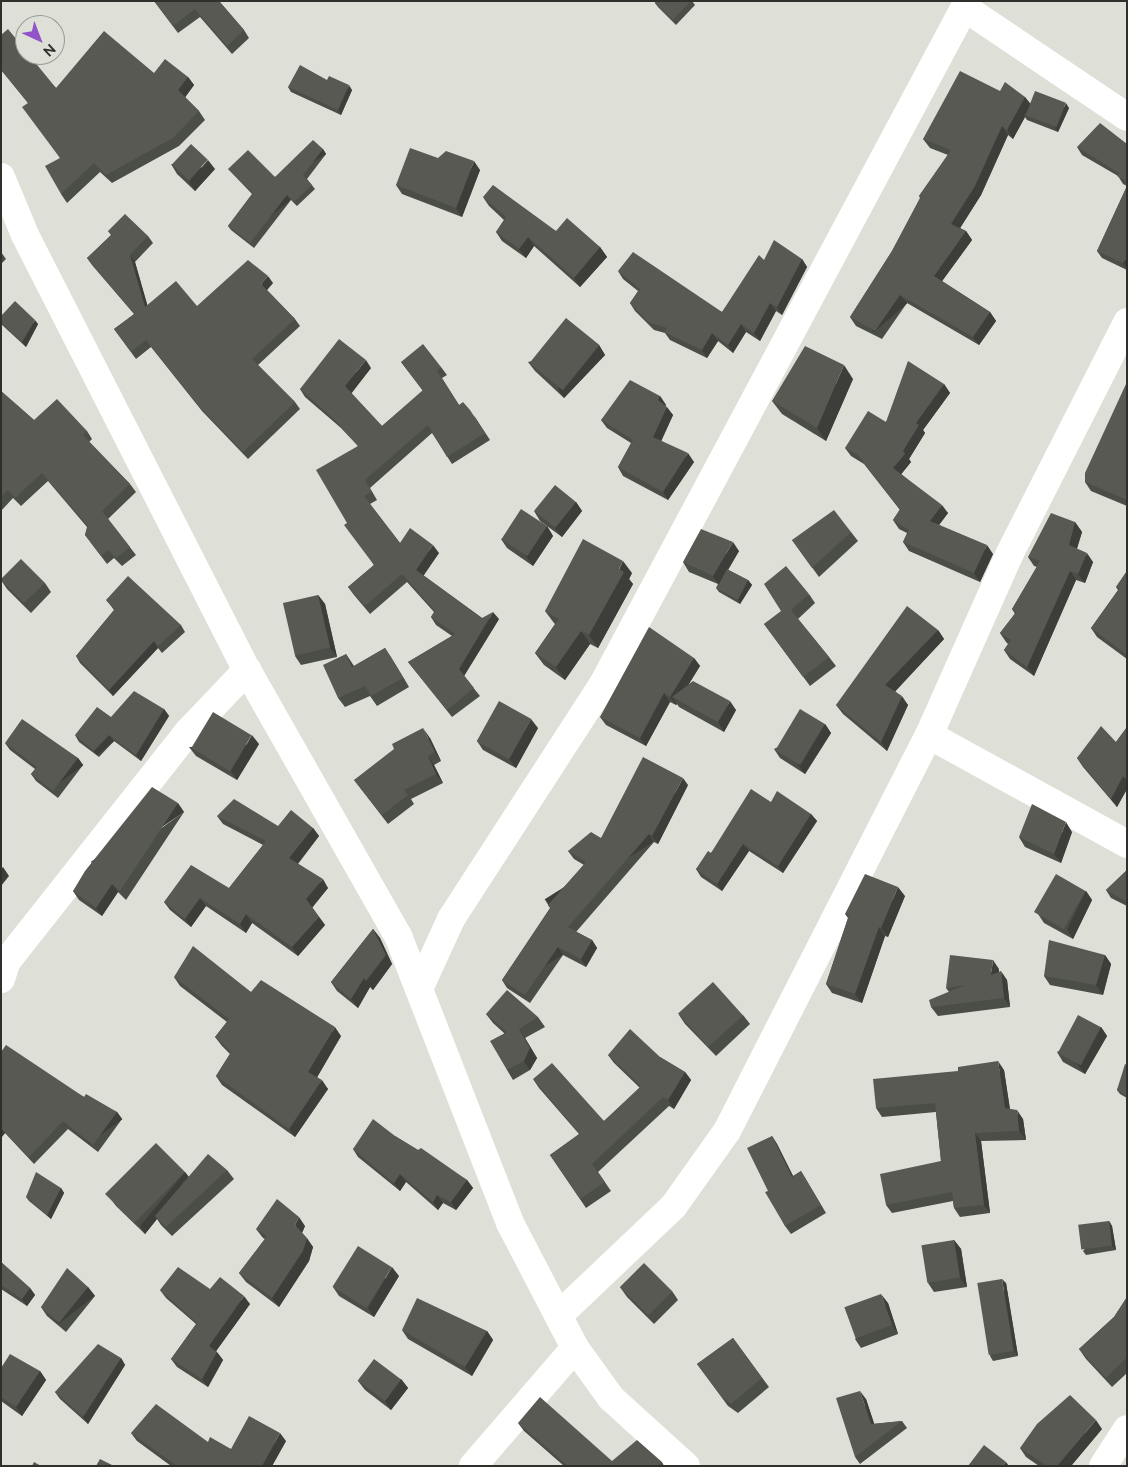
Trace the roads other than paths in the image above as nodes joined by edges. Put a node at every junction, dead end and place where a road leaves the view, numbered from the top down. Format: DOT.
graph roads {
  1 [pos="967,4"];
  2 [pos="1127,117"];
  3 [pos="1,177"];
  4 [pos="1127,322"];
  5 [pos="247,670"];
  6 [pos="929,735"];
  7 [pos="1127,844"];
  8 [pos="1,979"];
  9 [pos="419,989"];
  10 [pos="560,1315"];
  11 [pos="575,1348"];
  12 [pos="1127,1429"];
  13 [pos="473,1466"];
  14 [pos="686,1466"];
  15 [pos="1103,1466"];
  1 -- 2 [label="street"];
  1 -- 9 [label="street"];
  3 -- 5 [label="street"];
  4 -- 6 [label="street"];
  5 -- 8 [label="street"];
  5 -- 9 [label="street"];
  6 -- 7 [label="street"];
  6 -- 10 [label="street"];
  9 -- 10 [label="street"];
  10 -- 11 [label="street"];
  11 -- 13 [label="street"];
  11 -- 14 [label="street"];
  12 -- 15 [label="street"];
}
